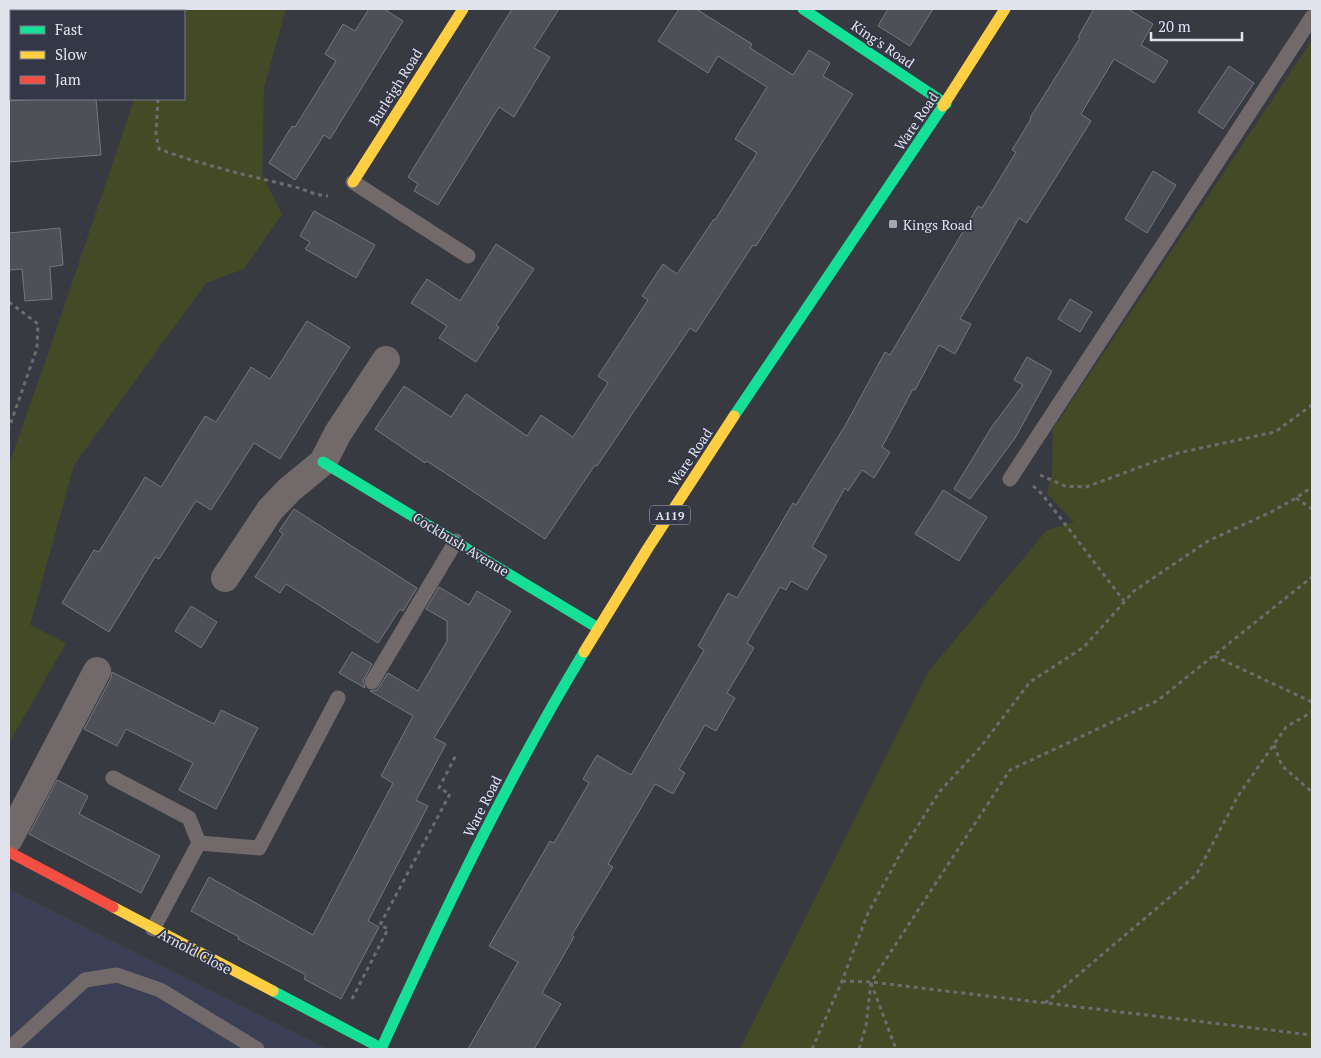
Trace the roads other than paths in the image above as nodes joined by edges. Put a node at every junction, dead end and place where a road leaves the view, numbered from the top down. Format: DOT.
graph roads {
  1 [pos="463,9"];
  2 [pos="803,9"];
  3 [pos="1005,9"];
  4 [pos="1312,17"];
  5 [pos="946,104"];
  6 [pos="353,182"];
  7 [pos="468,256"];
  8 [pos="386,360"];
  9 [pos="323,462"];
  10 [pos="1015,471"];
  11 [pos="456,541"];
  12 [pos="225,578"];
  13 [pos="598,628"];
  14 [pos="97,671"];
  15 [pos="372,682"];
  16 [pos="338,698"];
  17 [pos="113,778"];
  18 [pos="9,839"];
  19 [pos="199,843"];
  20 [pos="9,852"];
  21 [pos="153,929"];
  22 [pos="381,1048"];
  23 [pos="9,1049"];
  24 [pos="256,1049"];
  1 -- 6 [label="main road, Burleigh Road"];
  2 -- 5 [label="main road, King's Road"];
  3 -- 5 [label="main road, Ware Road / A119"];
  4 -- 10 [label="lane"];
  5 -- 13 [label="main road, Ware Road / A119"];
  6 -- 7 [label="lane"];
  8 -- 9 [label="street"];
  9 -- 11 [label="main road, Cockbush Avenue"];
  9 -- 12 [label="street"];
  11 -- 13 [label="main road, Cockbush Avenue"];
  11 -- 15 [label="lane"];
  13 -- 22 [label="main road, Ware Road / A119"];
  14 -- 18 [label="street"];
  16 -- 19 [label="lane"];
  17 -- 19 [label="lane"];
  19 -- 21 [label="lane"];
  20 -- 21 [label="main road, Arnold Close"];
  21 -- 22 [label="main road, Arnold Close"];
  23 -- 24 [label="lane"];
}
